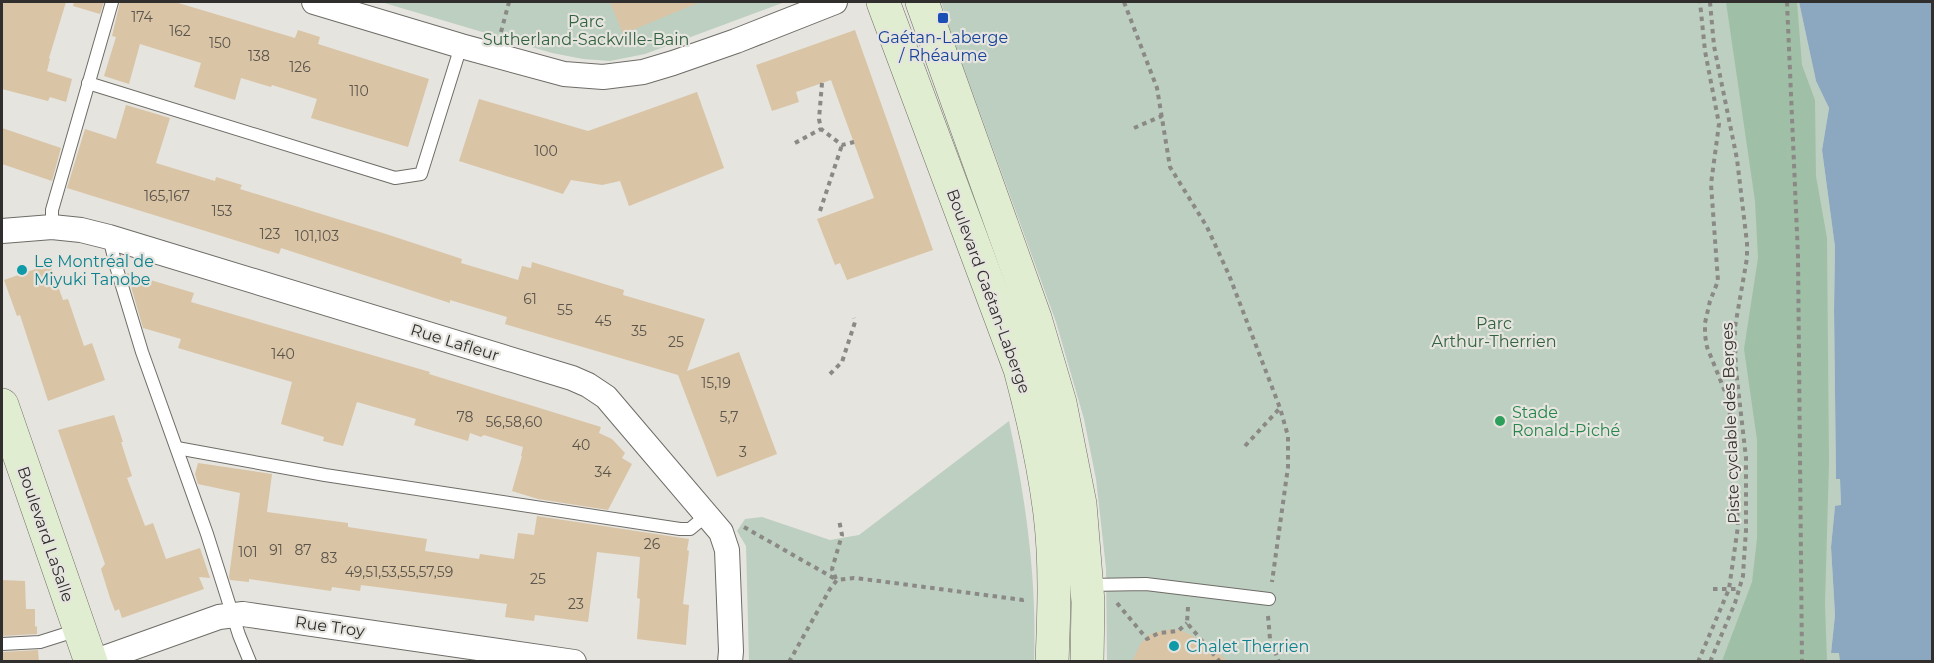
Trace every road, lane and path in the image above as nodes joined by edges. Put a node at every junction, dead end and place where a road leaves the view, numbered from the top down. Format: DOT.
graph roads {
  1 [pos="112,2"];
  2 [pos="314,2"];
  3 [pos="509,2"];
  4 [pos="835,2"];
  5 [pos="884,2"];
  6 [pos="922,2"];
  7 [pos="1124,2"];
  8 [pos="1700,2"];
  9 [pos="1710,2"];
  10 [pos="1787,2"];
  11 [pos="499,41"];
  12 [pos="461,46"];
  13 [pos="88,83"];
  14 [pos="822,83"];
  15 [pos="1162,116"];
  16 [pos="1134,128"];
  17 [pos="821,129"];
  18 [pos="854,142"];
  19 [pos="795,143"];
  20 [pos="842,145"];
  21 [pos="820,211"];
  22 [pos="52,227"];
  23 [pos="2,231"];
  24 [pos="110,237"];
  25 [pos="854,318"];
  26 [pos="830,374"];
  27 [pos="2,405"];
  28 [pos="1280,408"];
  29 [pos="1245,446"];
  30 [pos="177,448"];
  31 [pos="707,514"];
  32 [pos="839,520"];
  33 [pos="743,526"];
  34 [pos="837,580"];
  35 [pos="1713,589"];
  36 [pos="1730,589"];
  37 [pos="1739,589"];
  38 [pos="1100,593"];
  39 [pos="1037,597"];
  40 [pos="1269,599"];
  41 [pos="1188,606"];
  42 [pos="232,615"];
  43 [pos="1187,623"];
  44 [pos="79,630"];
  45 [pos="2,644"];
  46 [pos="92,662"];
  47 [pos="250,662"];
  48 [pos="574,662"];
  49 [pos="730,662"];
  50 [pos="789,662"];
  51 [pos="1052,662"];
  52 [pos="1088,662"];
  53 [pos="1220,662"];
  54 [pos="1279,662"];
  55 [pos="1698,662"];
  56 [pos="1710,662"];
  57 [pos="1802,662"];
  1 -- 13 [label="lane"];
  2 -- 12 [label="street"];
  3 -- 11 [label="path"];
  4 -- 12 [label="street"];
  5 -- 51 [label="main road, Boulevard Gaétan-Laberge"];
  6 -- 38 [label="main road, Boulevard Gaétan-Laberge"];
  7 -- 15 [label="path"];
  8 -- 36 [label="path"];
  9 -- 37 [label="path, Piste cyclable des Berges"];
  10 -- 57 [label="path"];
  12 -- 13 [label="lane"];
  13 -- 22 [label="lane"];
  14 -- 17 [label="path"];
  15 -- 16 [label="path"];
  15 -- 28 [label="path"];
  17 -- 19 [label="path"];
  17 -- 20 [label="path"];
  18 -- 20 [label="path"];
  20 -- 21 [label="path"];
  22 -- 23 [label="street, Rue Lafleur"];
  22 -- 24 [label="street, Rue Lafleur"];
  24 -- 30 [label="lane"];
  24 -- 31 [label="street, Rue Lafleur"];
  25 -- 26 [label="path"];
  27 -- 44 [label="main road, Boulevard LaSalle"];
  28 -- 29 [label="path"];
  28 -- 40 [label="path"];
  30 -- 31 [label="lane"];
  30 -- 42 [label="lane"];
  31 -- 49 [label="street, Rue Lafleur"];
  32 -- 34 [label="path"];
  33 -- 34 [label="path"];
  34 -- 39 [label="path"];
  34 -- 50 [label="path"];
  35 -- 36 [label="path"];
  36 -- 37 [label="path"];
  36 -- 55 [label="path"];
  37 -- 56 [label="path, Piste cyclable des Berges"];
  38 -- 40 [label="lane"];
  38 -- 43 [label="path"];
  38 -- 52 [label="main road, Boulevard Gaétan-Laberge"];
  40 -- 54 [label="path"];
  41 -- 43 [label="path"];
  42 -- 46 [label="street, Rue Troy"];
  42 -- 47 [label="lane"];
  42 -- 48 [label="street, Rue Troy"];
  43 -- 53 [label="path"];
  44 -- 45 [label="lane"];
  44 -- 46 [label="main road, Boulevard LaSalle"];
}
